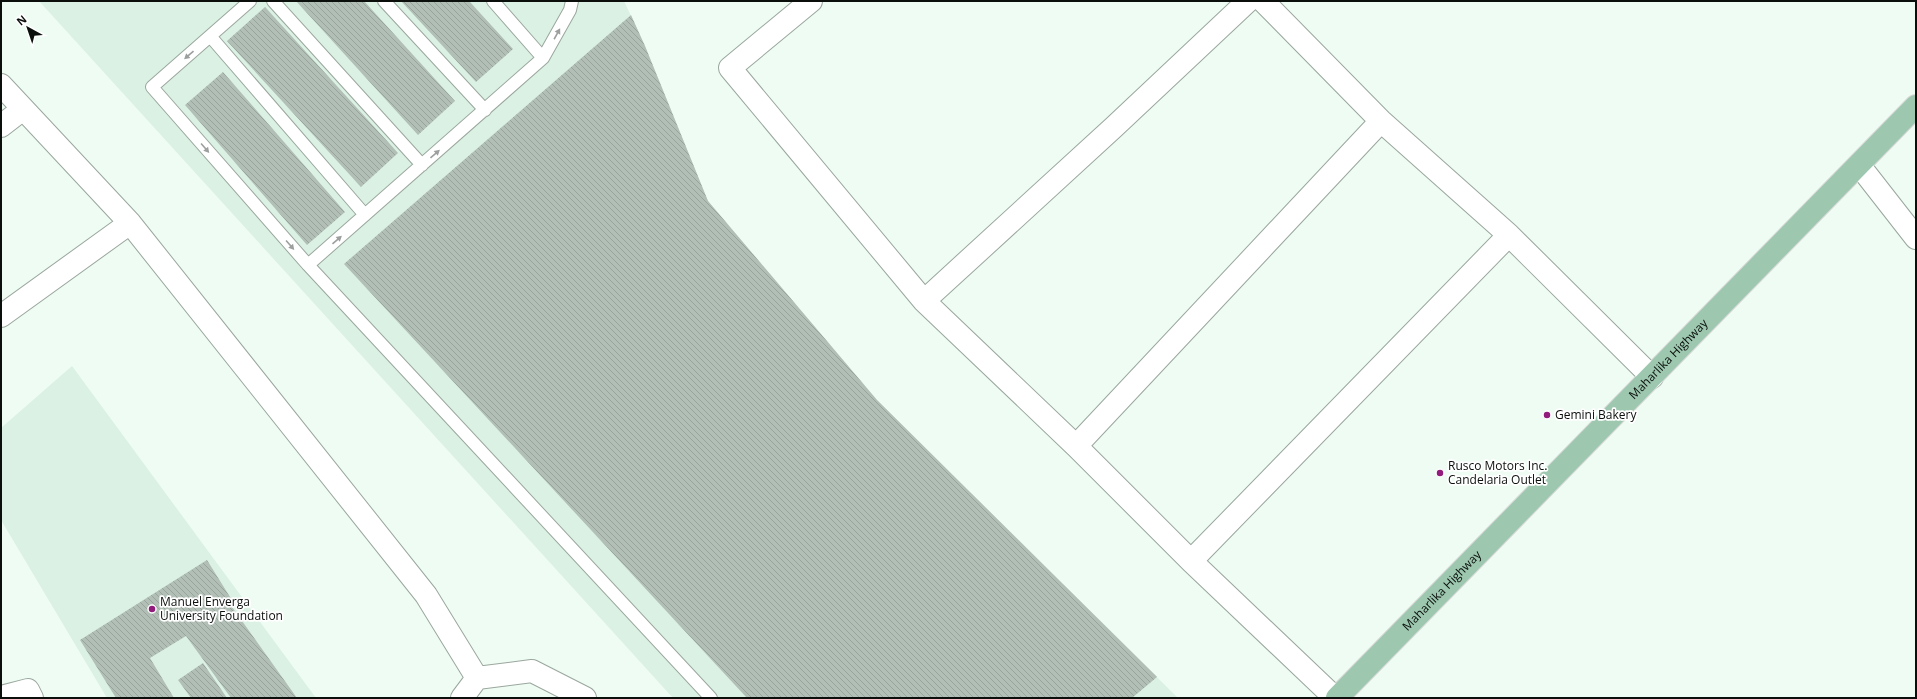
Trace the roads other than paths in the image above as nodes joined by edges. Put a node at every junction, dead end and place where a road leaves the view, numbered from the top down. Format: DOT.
graph roads {
  1 [pos="250,1"];
  2 [pos="273,1"];
  3 [pos="384,1"];
  4 [pos="493,1"];
  5 [pos="572,1"];
  6 [pos="811,1"];
  7 [pos="1248,1"];
  8 [pos="1263,1"];
  9 [pos="210,36"];
  10 [pos="543,58"];
  11 [pos="1,85"];
  12 [pos="1916,106"];
  13 [pos="23,109"];
  14 [pos="485,110"];
  15 [pos="1381,121"];
  16 [pos="1,126"];
  17 [pos="1859,164"];
  18 [pos="422,165"];
  19 [pos="365,215"];
  20 [pos="130,223"];
  21 [pos="1509,235"];
  22 [pos="1916,238"];
  23 [pos="308,265"];
  24 [pos="924,301"];
  25 [pos="1,316"];
  26 [pos="1652,377"];
  27 [pos="1076,446"];
  28 [pos="1191,561"];
  29 [pos="477,678"];
  30 [pos="1,697"];
  31 [pos="32,698"];
  32 [pos="462,698"];
  33 [pos="585,698"];
  34 [pos="711,698"];
  35 [pos="1336,698"];
  1 -- 9 [label="lane"];
  2 -- 18 [label="lane"];
  3 -- 14 [label="lane"];
  4 -- 10 [label="lane"];
  10 -- 5 [label="lane, one-way"];
  6 -- 24 [label="street"];
  7 -- 24 [label="street"];
  8 -- 15 [label="street"];
  9 -- 19 [label="lane"];
  9 -- 23 [label="lane, one-way"];
  10 -- 14 [label="lane"];
  11 -- 13 [label="street"];
  12 -- 17 [label="main road, Maharlika Highway"];
  13 -- 16 [label="street"];
  13 -- 20 [label="street"];
  18 -- 14 [label="lane, one-way"];
  15 -- 21 [label="street"];
  15 -- 27 [label="street"];
  17 -- 22 [label="street"];
  17 -- 26 [label="main road, Maharlika Highway"];
  18 -- 19 [label="lane"];
  23 -- 19 [label="lane, one-way"];
  20 -- 25 [label="street"];
  20 -- 29 [label="street"];
  21 -- 26 [label="street"];
  21 -- 28 [label="street"];
  23 -- 34 [label="lane"];
  24 -- 27 [label="street"];
  26 -- 35 [label="main road, Maharlika Highway"];
  27 -- 28 [label="street"];
  28 -- 35 [label="street"];
  29 -- 32 [label="street"];
  29 -- 33 [label="street"];
  30 -- 31 [label="street"];
}
